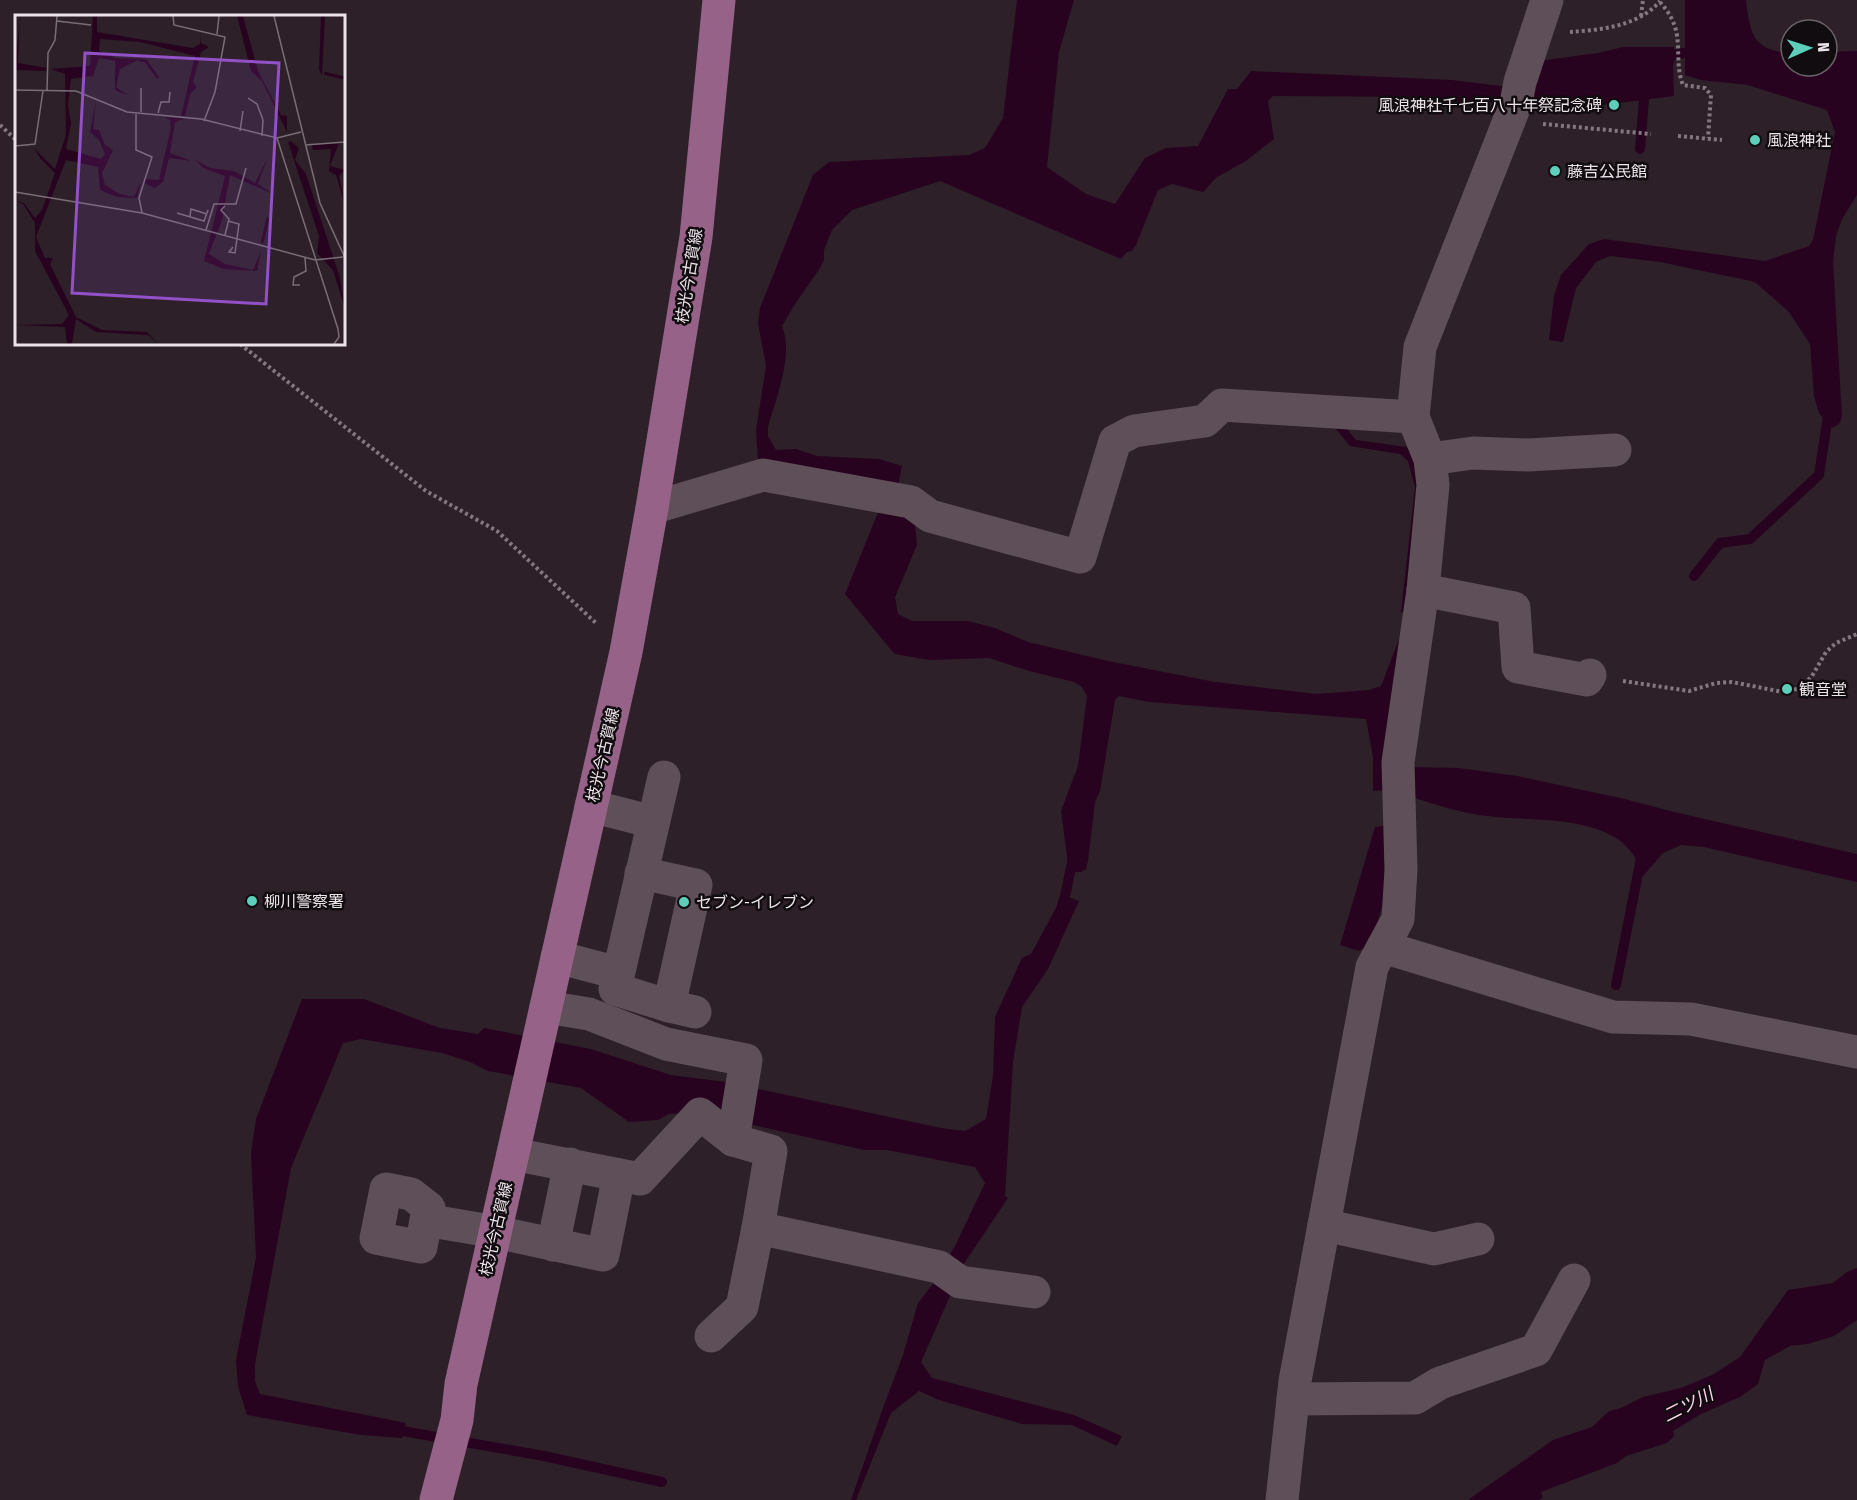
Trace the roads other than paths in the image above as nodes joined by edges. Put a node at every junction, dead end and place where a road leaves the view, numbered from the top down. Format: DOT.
graph roads {
  1 [pos="720,0"];
  2 [pos="1547,0"];
  3 [pos="1413,417"];
  4 [pos="1615,450"];
  5 [pos="1430,459"];
  6 [pos="652,508"];
  7 [pos="1423,590"];
  8 [pos="1590,675"];
  9 [pos="664,777"];
  10 [pos="591,806"];
  11 [pos="653,822"];
  12 [pos="641,873"];
  13 [pos="1383,947"];
  14 [pos="557,957"];
  15 [pos="618,973"];
  16 [pos="543,1020"];
  17 [pos="1857,1052"];
  18 [pos="734,1133"];
  19 [pos="513,1154"];
  20 [pos="570,1164"];
  21 [pos="619,1175"];
  22 [pos="426,1220"];
  23 [pos="1324,1225"];
  24 [pos="759,1228"];
  25 [pos="496,1232"];
  26 [pos="1478,1239"];
  27 [pos="553,1245"];
  28 [pos="1574,1280"];
  29 [pos="1034,1292"];
  30 [pos="711,1336"];
  31 [pos="1293,1399"];
  32 [pos="436,1500"];
  33 [pos="1282,1500"];
  1 -- 6 [label="main road, 枝光今古賀線"];
  2 -- 3 [label="street"];
  3 -- 5 [label="street"];
  3 -- 6 [label="street"];
  4 -- 5 [label="street"];
  5 -- 7 [label="street"];
  6 -- 10 [label="main road, 枝光今古賀線"];
  7 -- 8 [label="street"];
  7 -- 13 [label="street"];
  9 -- 11 [label="street"];
  10 -- 11 [label="street"];
  10 -- 14 [label="main road, 枝光今古賀線"];
  11 -- 12 [label="street"];
  12 -- 15 [label="street"];
  12 -- 15 [label="street"];
  13 -- 17 [label="street"];
  13 -- 23 [label="street"];
  14 -- 15 [label="street"];
  14 -- 16 [label="main road, 枝光今古賀線"];
  16 -- 18 [label="street"];
  16 -- 19 [label="main road, 枝光今古賀線"];
  18 -- 21 [label="street"];
  18 -- 24 [label="street"];
  19 -- 20 [label="street"];
  19 -- 25 [label="main road, 枝光今古賀線"];
  20 -- 21 [label="street"];
  20 -- 27 [label="street"];
  21 -- 27 [label="street"];
  22 -- 25 [label="street"];
  23 -- 26 [label="street"];
  23 -- 31 [label="street"];
  24 -- 29 [label="street"];
  24 -- 30 [label="street"];
  25 -- 27 [label="street"];
  25 -- 32 [label="main road, 枝光今古賀線"];
  28 -- 31 [label="street"];
  31 -- 33 [label="street"];
}
